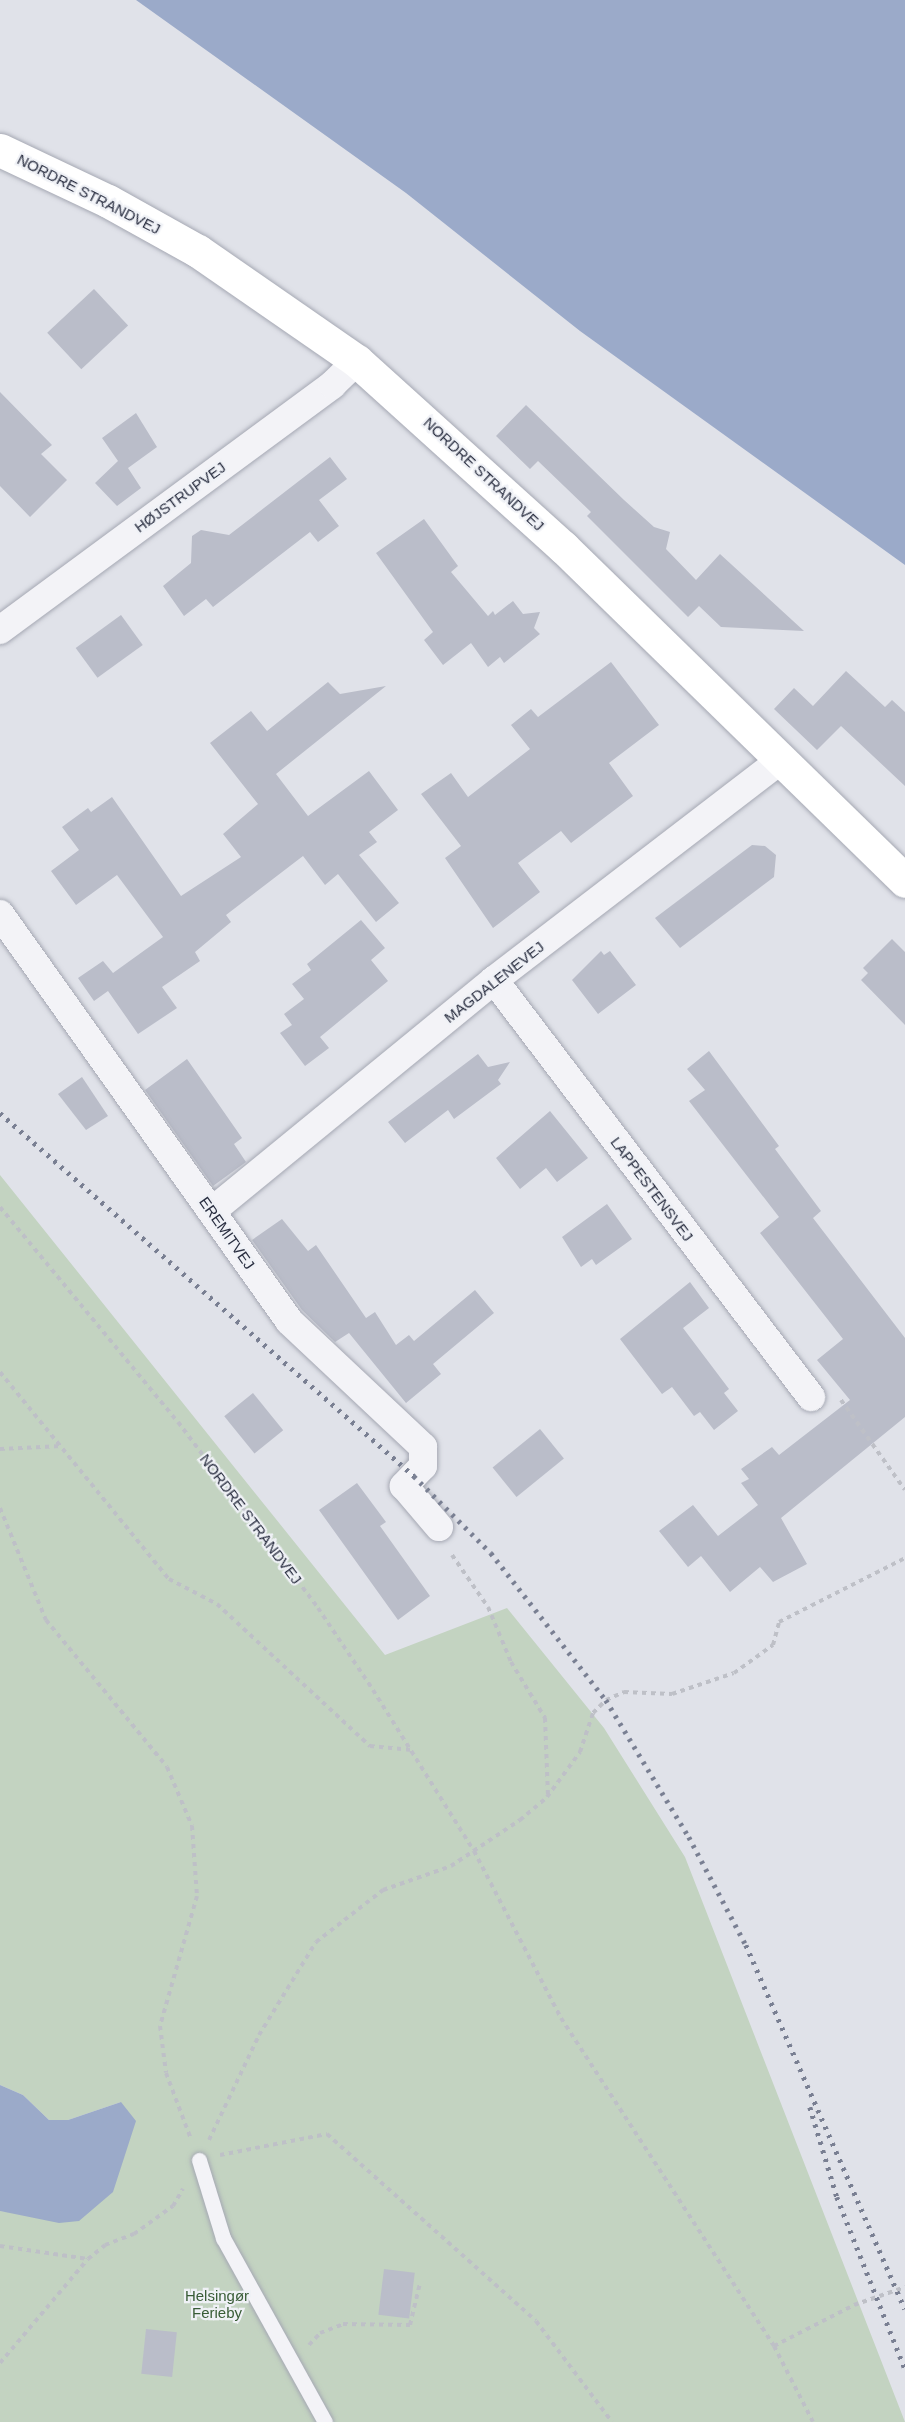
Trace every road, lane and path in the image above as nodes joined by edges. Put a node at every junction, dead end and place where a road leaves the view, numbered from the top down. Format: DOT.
graph roads {
  1 [pos="0,150"];
  2 [pos="357,361"];
  3 [pos="0,630"];
  4 [pos="782,760"];
  5 [pos="905,881"];
  6 [pos="0,914"];
  7 [pos="494,980"];
  8 [pos="0,1207"];
  9 [pos="212,1211"];
  10 [pos="0,1372"];
  11 [pos="811,1397"];
  12 [pos="62,1446"];
  13 [pos="0,1449"];
  14 [pos="905,1490"];
  15 [pos="0,1508"];
  16 [pos="439,1527"];
  17 [pos="905,1558"];
  18 [pos="413,1750"];
  19 [pos="548,1797"];
  20 [pos="474,1851"];
  21 [pos="199,2160"];
  22 [pos="0,2246"];
  23 [pos="88,2259"];
  24 [pos="420,2283"];
  25 [pos="905,2287"];
  26 [pos="774,2346"];
  27 [pos="0,2363"];
  28 [pos="292,2363"];
  29 [pos="326,2422"];
  30 [pos="612,2422"];
  31 [pos="813,2422"];
  1 -- 2 [label="main road, NORDRE STRANDVEJ"];
  2 -- 3 [label="street, HØJSTRUPVEJ"];
  2 -- 4 [label="main road, NORDRE STRANDVEJ"];
  4 -- 5 [label="main road, NORDRE STRANDVEJ"];
  4 -- 7 [label="street, MAGDALENEVEJ"];
  6 -- 9 [label="street, EREMITVEJ"];
  7 -- 9 [label="street, MAGDALENEVEJ"];
  7 -- 11 [label="street, LAPPESTENSVEJ"];
  8 -- 18 [label="path, NORDRE STRANDVEJ"];
  9 -- 16 [label="street, EREMITVEJ"];
  10 -- 12 [label="path"];
  11 -- 14 [label="path"];
  12 -- 13 [label="path"];
  12 -- 18 [label="path"];
  15 -- 21 [label="path"];
  16 -- 19 [label="path"];
  17 -- 19 [label="path"];
  18 -- 20 [label="path, NORDRE STRANDVEJ"];
  19 -- 20 [label="path"];
  20 -- 21 [label="path"];
  20 -- 26 [label="path, NORDRE STRANDVEJ"];
  21 -- 23 [label="path"];
  21 -- 28 [label="lane"];
  21 -- 30 [label="path"];
  22 -- 23 [label="path"];
  23 -- 27 [label="path"];
  24 -- 28 [label="path"];
  25 -- 26 [label="path"];
  26 -- 31 [label="path, NORDRE STRANDVEJ"];
  28 -- 29 [label="lane"];
}
